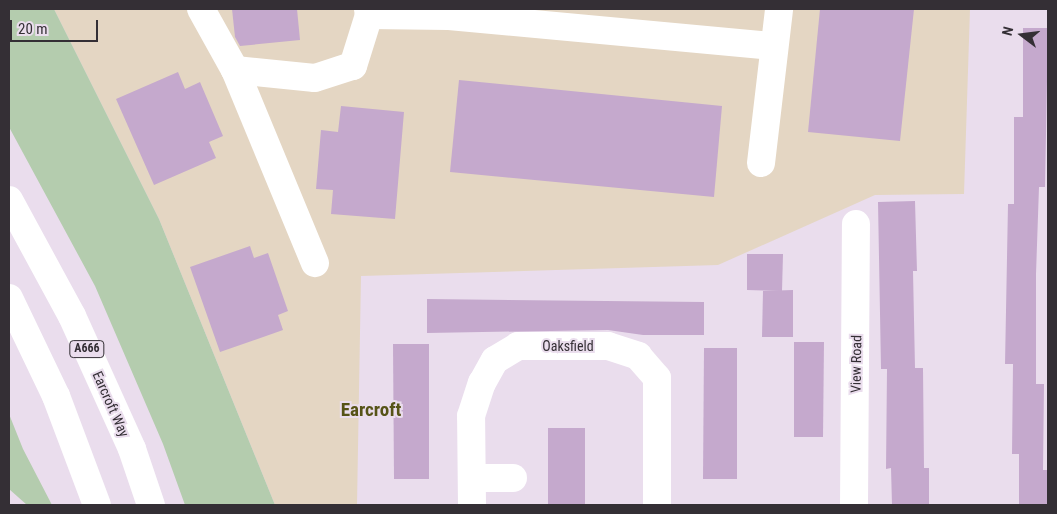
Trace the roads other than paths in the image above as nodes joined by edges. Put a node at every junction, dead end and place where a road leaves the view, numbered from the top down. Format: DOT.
graph roads {
  1 [pos="201,9"];
  2 [pos="778,9"];
  3 [pos="368,12"];
  4 [pos="449,12"];
  5 [pos="508,15"];
  6 [pos="774,46"];
  7 [pos="235,70"];
  8 [pos="761,163"];
  9 [pos="9,200"];
  10 [pos="856,224"];
  11 [pos="315,263"];
  12 [pos="9,298"];
  13 [pos="472,478"];
  14 [pos="513,478"];
  15 [pos="97,505"];
  16 [pos="151,505"];
  17 [pos="472,505"];
  18 [pos="657,505"];
  19 [pos="854,505"];
  1 -- 7 [label="main road"];
  2 -- 6 [label="main road"];
  3 -- 4 [label="main road"];
  3 -- 7 [label="main road"];
  4 -- 5 [label="main road"];
  5 -- 6 [label="main road"];
  6 -- 8 [label="main road"];
  7 -- 11 [label="main road"];
  9 -- 16 [label="main road, Earcroft Way / A666"];
  10 -- 19 [label="main road, View Road"];
  12 -- 15 [label="main road"];
  13 -- 14 [label="main road"];
  13 -- 17 [label="main road, Oaksfield"];
  13 -- 18 [label="main road, Oaksfield"];
}
